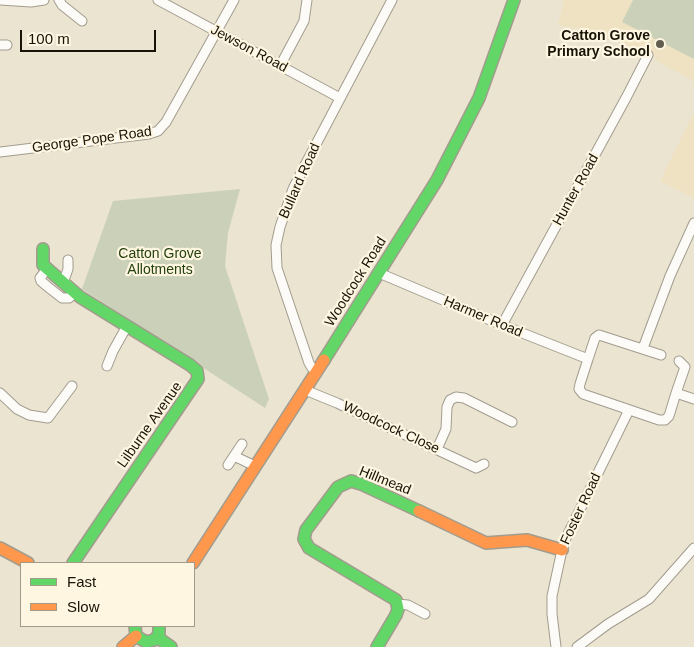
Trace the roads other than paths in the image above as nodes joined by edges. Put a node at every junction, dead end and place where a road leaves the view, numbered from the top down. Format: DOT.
graph roads {
  1 [pos="0,0"];
  2 [pos="44,0"];
  3 [pos="59,0"];
  4 [pos="158,0"];
  5 [pos="234,0"];
  6 [pos="307,0"];
  7 [pos="392,0"];
  8 [pos="514,0"];
  9 [pos="82,21"];
  10 [pos="217,32"];
  11 [pos="648,55"];
  12 [pos="280,66"];
  13 [pos="340,98"];
  14 [pos="0,152"];
  15 [pos="694,223"];
  16 [pos="43,249"];
  17 [pos="68,260"];
  18 [pos="47,269"];
  19 [pos="379,273"];
  20 [pos="64,283"];
  21 [pos="75,292"];
  22 [pos="502,325"];
  23 [pos="127,326"];
  24 [pos="643,348"];
  25 [pos="661,355"];
  26 [pos="588,359"];
  27 [pos="679,362"];
  28 [pos="106,366"];
  29 [pos="317,370"];
  30 [pos="72,386"];
  31 [pos="305,390"];
  32 [pos="0,393"];
  33 [pos="676,393"];
  34 [pos="694,399"];
  35 [pos="624,408"];
  36 [pos="512,422"];
  37 [pos="242,444"];
  38 [pos="436,449"];
  39 [pos="234,456"];
  40 [pos="228,465"];
  41 [pos="254,466"];
  42 [pos="479,470"];
  43 [pos="0,548"];
  44 [pos="694,548"];
  45 [pos="562,550"];
  46 [pos="26,562"];
  47 [pos="74,562"];
  48 [pos="194,562"];
  49 [pos="397,604"];
  50 [pos="424,614"];
  51 [pos="136,631"];
  52 [pos="158,631"];
  53 [pos="123,647"];
  54 [pos="171,647"];
  55 [pos="377,647"];
  56 [pos="556,647"];
  57 [pos="577,647"];
  1 -- 2 [label="street"];
  3 -- 9 [label="street"];
  4 -- 10 [label="street, Jewson Road"];
  5 -- 10 [label="street"];
  6 -- 12 [label="street"];
  7 -- 13 [label="street, Bullard Road"];
  8 -- 19 [label="street, Woodcock Road"];
  10 -- 12 [label="street, Jewson Road"];
  10 -- 14 [label="street, George Pope Road"];
  11 -- 22 [label="street, Hunter Road"];
  12 -- 13 [label="street, Jewson Road"];
  13 -- 29 [label="street, Bullard Road"];
  15 -- 24 [label="street"];
  16 -- 18 [label="street"];
  17 -- 20 [label="street"];
  18 -- 20 [label="street, Lilburne Avenue"];
  18 -- 21 [label="street"];
  19 -- 22 [label="street, Harmer Road"];
  19 -- 29 [label="street, Woodcock Road"];
  20 -- 21 [label="street, Lilburne Avenue"];
  21 -- 23 [label="street, Lilburne Avenue"];
  22 -- 26 [label="street, Harmer Road"];
  23 -- 28 [label="street"];
  23 -- 47 [label="street, Lilburne Avenue"];
  24 -- 25 [label="street"];
  24 -- 26 [label="street"];
  26 -- 35 [label="street"];
  27 -- 33 [label="street"];
  29 -- 31 [label="street, Woodcock Road"];
  30 -- 32 [label="street"];
  31 -- 38 [label="street, Woodcock Close"];
  31 -- 41 [label="street, Woodcock Road"];
  33 -- 34 [label="street"];
  33 -- 35 [label="street"];
  35 -- 45 [label="street, Foster Road"];
  36 -- 38 [label="street"];
  37 -- 39 [label="street"];
  38 -- 42 [label="street, Woodcock Close"];
  39 -- 40 [label="street"];
  39 -- 41 [label="street"];
  41 -- 48 [label="street, Woodcock Road"];
  43 -- 46 [label="street"];
  44 -- 57 [label="street"];
  45 -- 49 [label="street, Hillmead"];
  45 -- 56 [label="street, Foster Road"];
  49 -- 50 [label="street, Hillmead"];
  49 -- 55 [label="street"];
  51 -- 52 [label="street"];
  51 -- 53 [label="street"];
  52 -- 54 [label="street"];
}
